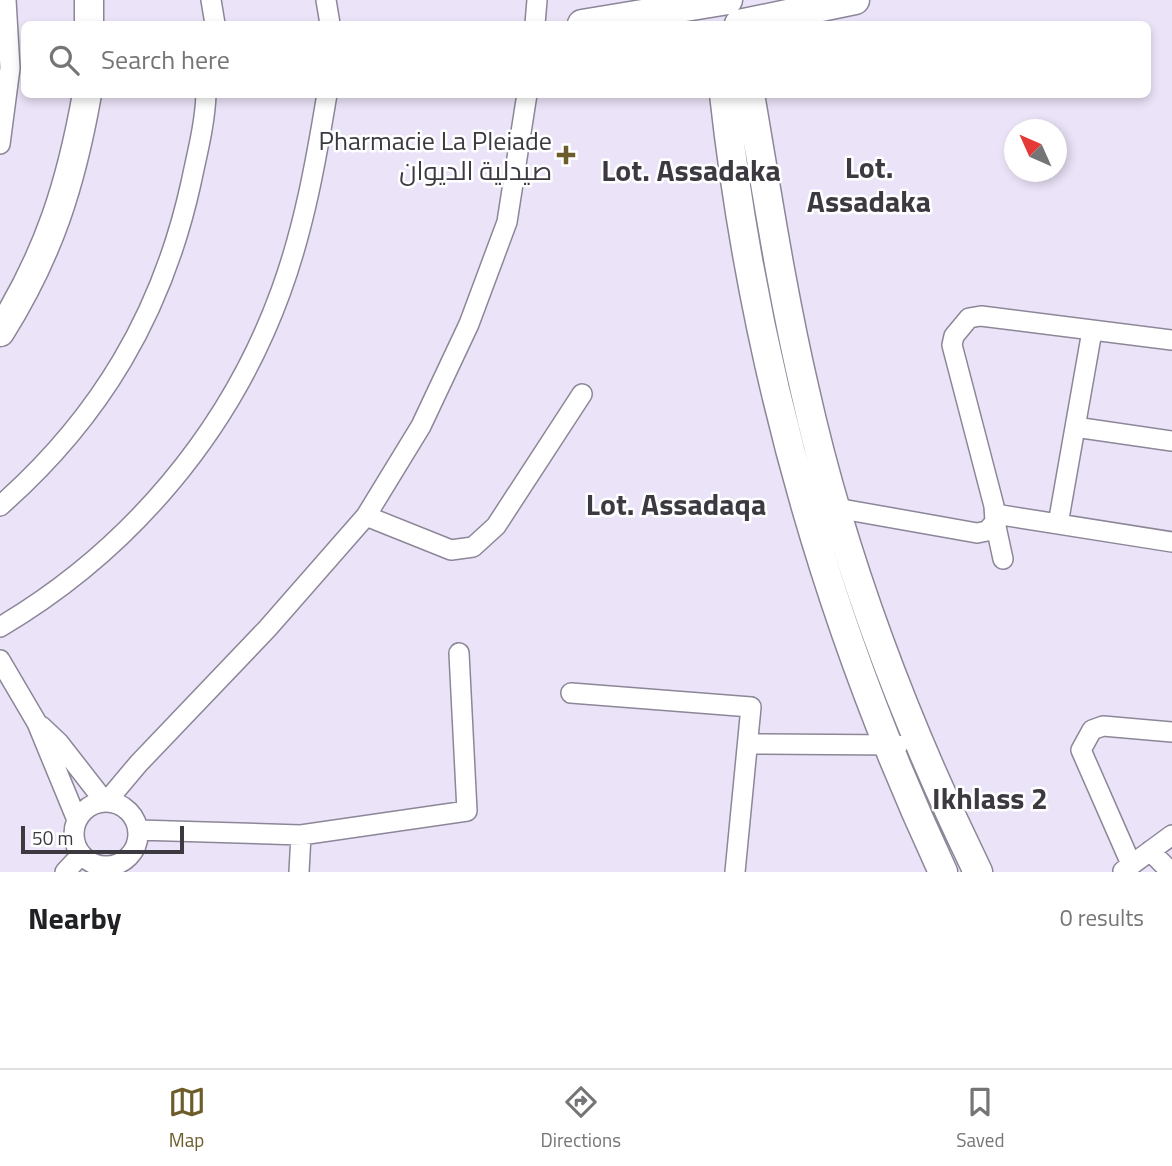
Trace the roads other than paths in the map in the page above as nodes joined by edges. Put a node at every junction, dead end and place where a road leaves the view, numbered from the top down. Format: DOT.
graph roads {
  1 [pos="6,0"];
  2 [pos="89,0"];
  3 [pos="211,0"];
  4 [pos="326,0"];
  5 [pos="537,0"];
  6 [pos="855,0"];
  7 [pos="719,6"];
  8 [pos="89,21"];
  9 [pos="214,21"];
  10 [pos="330,21"];
  11 [pos="535,21"];
  12 [pos="605,21"];
  13 [pos="735,21"];
  14 [pos="753,21"];
  15 [pos="17,51"];
  16 [pos="86,98"];
  17 [pos="205,98"];
  18 [pos="326,98"];
  19 [pos="526,98"];
  20 [pos="725,98"];
  21 [pos="751,98"];
  22 [pos="0,144"];
  23 [pos="1092,331"];
  24 [pos="0,332"];
  25 [pos="1172,340"];
  26 [pos="582,394"];
  27 [pos="1075,427"];
  28 [pos="1172,440"];
  29 [pos="0,506"];
  30 [pos="836,508"];
  31 [pos="366,516"];
  32 [pos="995,518"];
  33 [pos="1058,524"];
  34 [pos="1172,542"];
  35 [pos="1003,559"];
  36 [pos="0,627"];
  37 [pos="459,653"];
  38 [pos="0,660"];
  39 [pos="571,693"];
  40 [pos="37,723"];
  41 [pos="1172,732"];
  42 [pos="920,743"];
  43 [pos="749,744"];
  44 [pos="889,746"];
  45 [pos="106,802"];
  46 [pos="77,820"];
  47 [pos="138,830"];
  48 [pos="300,835"];
  49 [pos="1172,835"];
  50 [pos="1150,851"];
  51 [pos="81,855"];
  52 [pos="1127,868"];
  53 [pos="110,869"];
  54 [pos="65,872"];
  55 [pos="299,872"];
  56 [pos="734,872"];
  57 [pos="943,872"];
  58 [pos="978,872"];
  59 [pos="1171,872"];
  1 -- 15 [label="street"];
  2 -- 8 [label="street"];
  3 -- 9 [label="street"];
  4 -- 10 [label="street"];
  5 -- 11 [label="street"];
  6 -- 14 [label="street"];
  7 -- 12 [label="street"];
  7 -- 13 [label="street"];
  15 -- 22 [label="street"];
  16 -- 24 [label="street"];
  17 -- 29 [label="street"];
  18 -- 36 [label="street"];
  19 -- 31 [label="street"];
  20 -- 44 [label="street"];
  21 -- 30 [label="street"];
  23 -- 25 [label="street"];
  23 -- 27 [label="street"];
  23 -- 32 [label="street"];
  26 -- 31 [label="street"];
  27 -- 28 [label="street"];
  27 -- 33 [label="street"];
  30 -- 32 [label="street"];
  30 -- 42 [label="street"];
  31 -- 45 [label="street"];
  32 -- 33 [label="street"];
  32 -- 35 [label="street"];
  33 -- 34 [label="street"];
  37 -- 48 [label="street"];
  38 -- 40 [label="street"];
  39 -- 43 [label="street"];
  40 -- 45 [label="street"];
  40 -- 46 [label="street"];
  41 -- 52 [label="street"];
  42 -- 44 [label="street"];
  42 -- 58 [label="street"];
  43 -- 44 [label="street"];
  43 -- 56 [label="street"];
  44 -- 57 [label="street"];
  45 -- 46 [label="street"];
  45 -- 47 [label="street"];
  46 -- 51 [label="street"];
  47 -- 48 [label="street"];
  47 -- 53 [label="street"];
  48 -- 55 [label="street"];
  49 -- 50 [label="street"];
  50 -- 52 [label="street"];
  50 -- 59 [label="street"];
  51 -- 53 [label="street"];
  51 -- 54 [label="street"];
}
